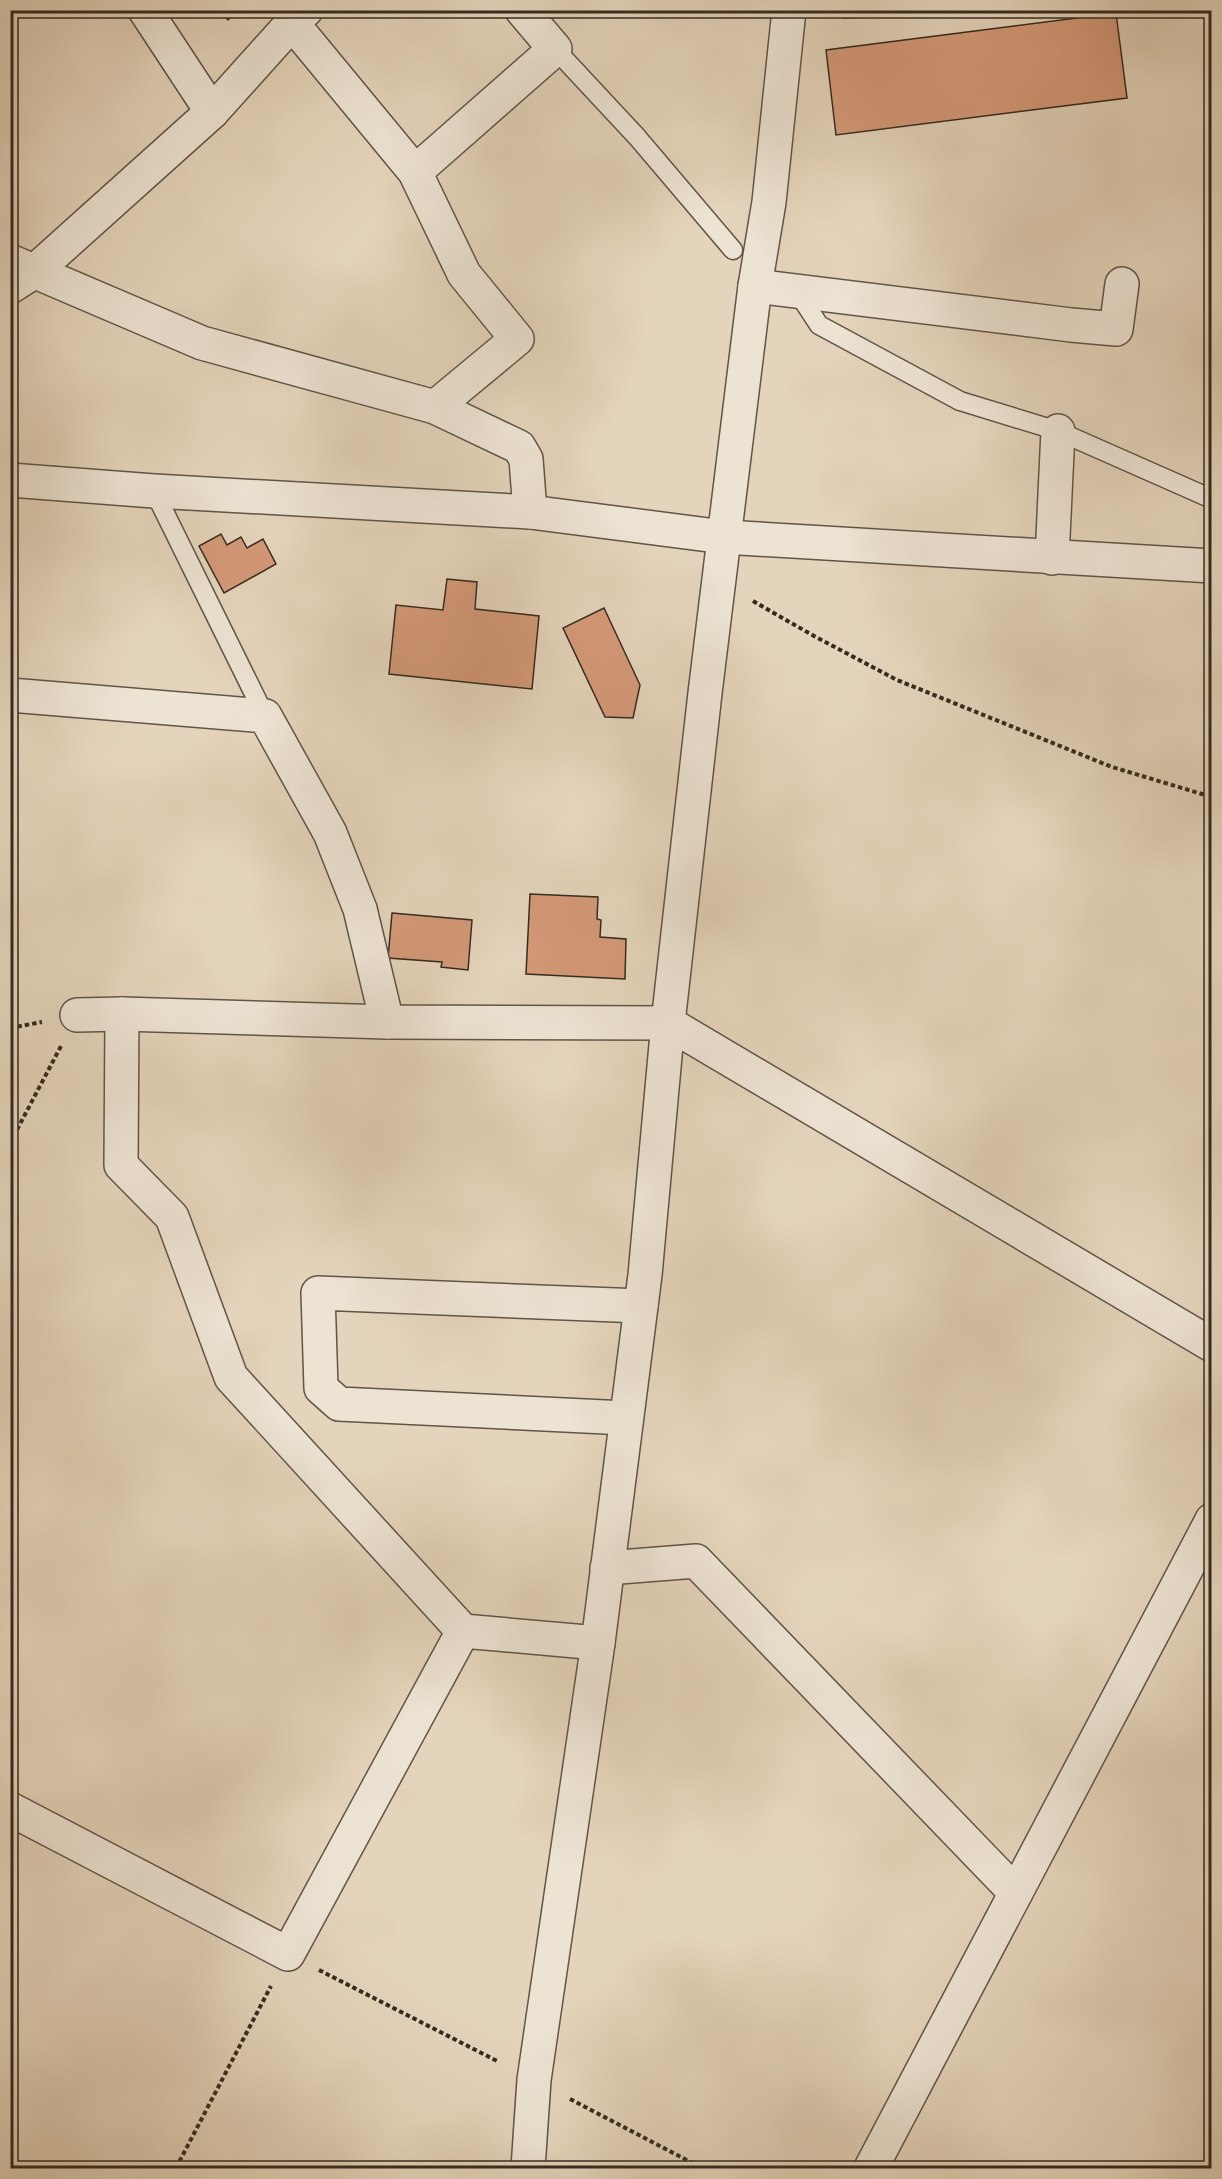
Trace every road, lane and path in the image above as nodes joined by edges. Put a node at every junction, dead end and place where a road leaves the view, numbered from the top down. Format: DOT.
graph roads {
  1 [pos="145,10"];
  2 [pos="522,10"];
  3 [pos="789,10"];
  4 [pos="299,17"];
  5 [pos="555,49"];
  6 [pos="212,112"];
  7 [pos="415,172"];
  8 [pos="733,250"];
  9 [pos="19,273"];
  10 [pos="1122,284"];
  11 [pos="755,286"];
  12 [pos="798,293"];
  13 [pos="435,407"];
  14 [pos="1058,431"];
  15 [pos="10,480"];
  16 [pos="154,491"];
  17 [pos="1212,499"];
  18 [pos="530,512"];
  19 [pos="724,537"];
  20 [pos="1052,558"];
  21 [pos="1212,566"];
  22 [pos="719,581"];
  23 [pos="10,695"];
  24 [pos="265,716"];
  25 [pos="1212,797"];
  26 [pos="123,1014"];
  27 [pos="77,1015"];
  28 [pos="387,1022"];
  29 [pos="668,1023"];
  30 [pos="10,1029"];
  31 [pos="10,1143"];
  32 [pos="641,1306"];
  33 [pos="1212,1345"];
  34 [pos="626,1418"];
  35 [pos="1212,1520"];
  36 [pos="607,1568"];
  37 [pos="463,1631"];
  38 [pos="598,1643"];
  39 [pos="10,1809"];
  40 [pos="1015,1892"];
  41 [pos="288,1954"];
  42 [pos="534,2080"];
  43 [pos="176,2169"];
  44 [pos="528,2169"];
  45 [pos="702,2169"];
  46 [pos="871,2169"];
  1 -- 6 [label="street"];
  2 -- 5 [label="street"];
  3 -- 11 [label="street"];
  4 -- 6 [label="street"];
  4 -- 7 [label="street"];
  5 -- 7 [label="street"];
  5 -- 8 [label="lane"];
  6 -- 9 [label="street"];
  7 -- 13 [label="street"];
  9 -- 13 [label="street"];
  10 -- 12 [label="street"];
  11 -- 12 [label="street"];
  11 -- 19 [label="street"];
  12 -- 14 [label="lane"];
  13 -- 18 [label="street"];
  14 -- 17 [label="lane"];
  14 -- 20 [label="street"];
  15 -- 16 [label="street"];
  16 -- 18 [label="street"];
  16 -- 24 [label="lane"];
  18 -- 19 [label="street"];
  19 -- 20 [label="street"];
  19 -- 22 [label="street"];
  20 -- 21 [label="street"];
  22 -- 25 [label="path"];
  22 -- 29 [label="street"];
  23 -- 24 [label="street"];
  24 -- 28 [label="street"];
  26 -- 27 [label="street"];
  26 -- 28 [label="street"];
  26 -- 37 [label="street"];
  27 -- 30 [label="path"];
  27 -- 31 [label="path"];
  28 -- 29 [label="street"];
  29 -- 32 [label="street"];
  29 -- 33 [label="street"];
  32 -- 34 [label="street"];
  32 -- 34 [label="street"];
  34 -- 36 [label="street"];
  35 -- 40 [label="street"];
  36 -- 38 [label="street"];
  36 -- 40 [label="street"];
  37 -- 38 [label="street"];
  37 -- 41 [label="street"];
  38 -- 42 [label="street"];
  39 -- 41 [label="street"];
  40 -- 46 [label="street"];
  41 -- 42 [label="path"];
  41 -- 43 [label="path"];
  42 -- 44 [label="street"];
  42 -- 45 [label="path"];
}
